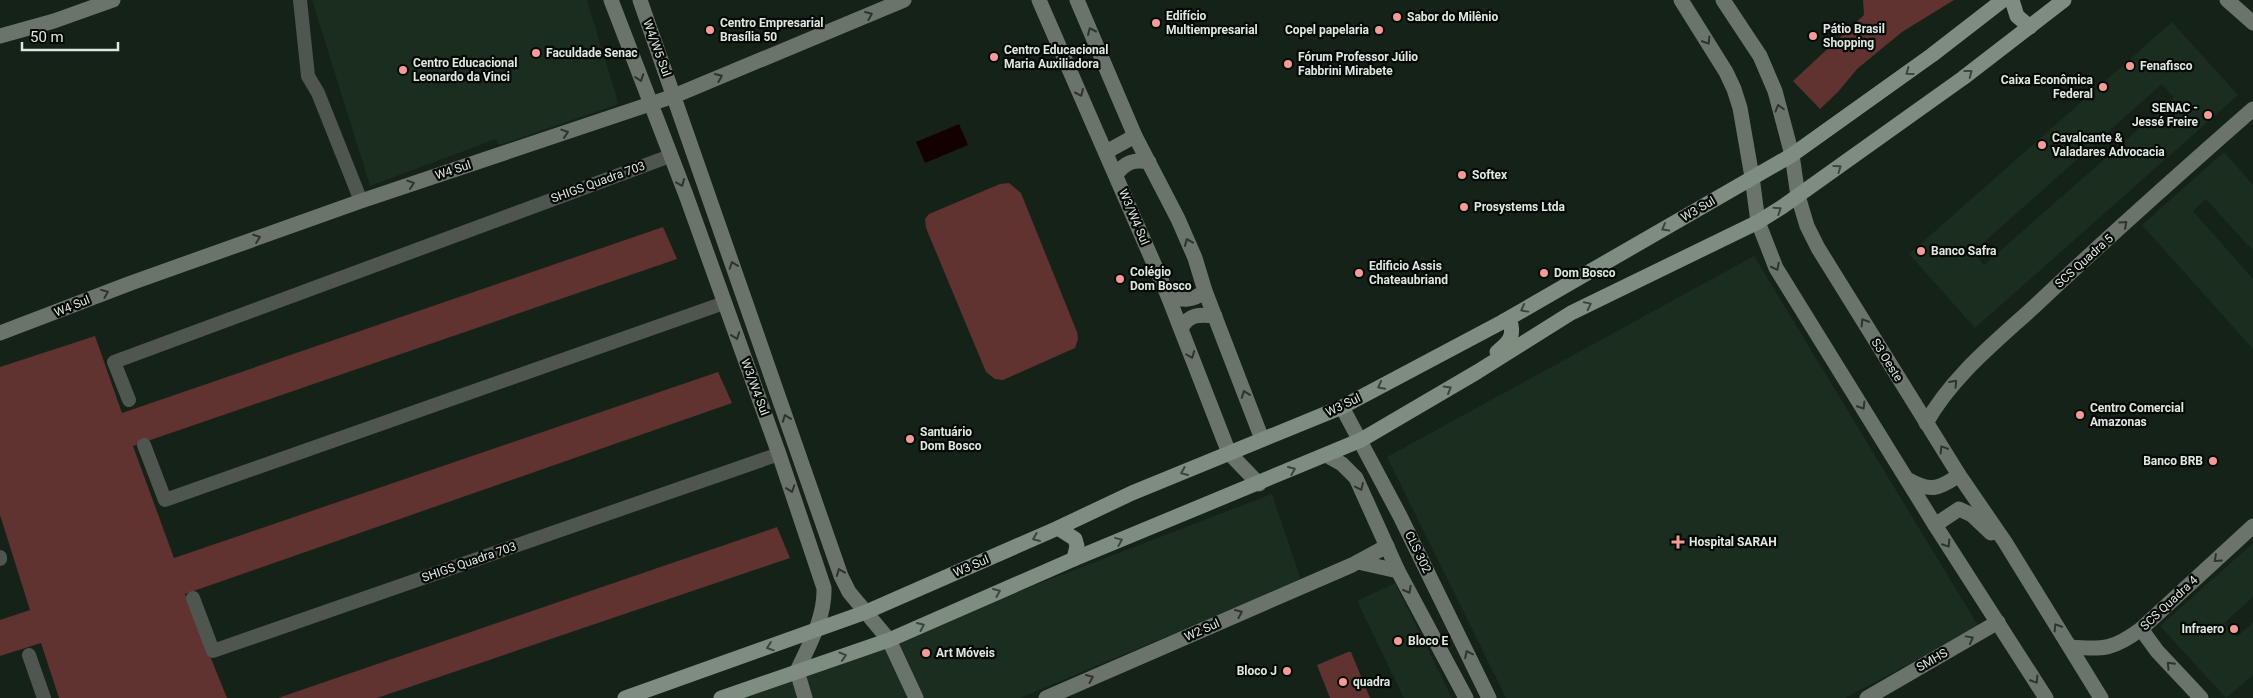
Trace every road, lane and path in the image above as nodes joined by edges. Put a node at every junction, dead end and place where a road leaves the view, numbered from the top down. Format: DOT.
graph roads {
  1 [pos="113,0"];
  2 [pos="300,0"];
  3 [pos="611,0"];
  4 [pos="640,0"];
  5 [pos="904,0"];
  6 [pos="1039,0"];
  7 [pos="1077,0"];
  8 [pos="1681,0"];
  9 [pos="1723,0"];
  10 [pos="2003,0"];
  11 [pos="2012,0"];
  12 [pos="2064,0"];
  13 [pos="2228,0"];
  14 [pos="2253,23"];
  15 [pos="2030,27"];
  16 [pos="0,36"];
  17 [pos="674,96"];
  18 [pos="650,105"];
  19 [pos="2253,110"];
  20 [pos="1135,136"];
  21 [pos="1106,152"];
  22 [pos="1792,155"];
  23 [pos="670,156"];
  24 [pos="1149,162"];
  25 [pos="1116,175"];
  26 [pos="1752,178"];
  27 [pos="1798,196"];
  28 [pos="361,201"];
  29 [pos="1758,222"];
  30 [pos="1206,291"];
  31 [pos="1168,296"];
  32 [pos="724,303"];
  33 [pos="1215,316"];
  34 [pos="1504,321"];
  35 [pos="1181,329"];
  36 [pos="0,334"];
  37 [pos="769,371"];
  38 [pos="1477,372"];
  39 [pos="751,378"];
  40 [pos="128,400"];
  41 [pos="1342,407"];
  42 [pos="1926,423"];
  43 [pos="1262,440"];
  44 [pos="1361,440"];
  45 [pos="144,445"];
  46 [pos="1229,453"];
  47 [pos="779,454"];
  48 [pos="1326,455"];
  49 [pos="1959,475"];
  50 [pos="1907,479"];
  51 [pos="1259,484"];
  52 [pos="819,514"];
  53 [pos="1400,516"];
  54 [pos="802,520"];
  55 [pos="1935,525"];
  56 [pos="2253,526"];
  57 [pos="1058,528"];
  58 [pos="2005,542"];
  59 [pos="1386,546"];
  60 [pos="1074,559"];
  61 [pos="1358,562"];
  62 [pos="1398,571"];
  63 [pos="193,598"];
  64 [pos="866,612"];
  65 [pos="1998,622"];
  66 [pos="2142,629"];
  67 [pos="816,631"];
  68 [pos="889,640"];
  69 [pos="2070,648"];
  70 [pos="29,655"];
  71 [pos="796,671"];
  72 [pos="44,698"];
  73 [pos="625,698"];
  74 [pos="721,698"];
  75 [pos="805,698"];
  76 [pos="916,698"];
  77 [pos="1046,698"];
  78 [pos="1466,698"];
  79 [pos="1489,698"];
  80 [pos="1867,698"];
  81 [pos="2046,698"];
  82 [pos="2102,698"];
  83 [pos="2201,698"];
  1 -- 16 [label="main road"];
  2 -- 28 [label="street"];
  3 -- 18 [label="main road, one-way"];
  4 -- 17 [label="main road, W4/W5 Sul"];
  17 -- 5 [label="main road, W4 Sul, one-way"];
  6 -- 21 [label="main road, W3/W4 Sul, one-way"];
  20 -- 7 [label="main road, one-way"];
  8 -- 26 [label="main road, one-way"];
  22 -- 9 [label="main road, S3 Oeste, one-way"];
  10 -- 22 [label="main road, W3 Sul, one-way"];
  11 -- 15 [label="main road"];
  12 -- 15 [label="main road"];
  13 -- 14 [label="main road"];
  27 -- 15 [label="main road, one-way"];
  17 -- 18 [label="main road, W4 Sul"];
  37 -- 17 [label="main road, W3/W4 Sul, one-way"];
  18 -- 23 [label="main road, W3/W4 Sul"];
  28 -- 18 [label="main road, W4 Sul, one-way"];
  42 -- 19 [label="main road, SCS Quadra 5, one-way"];
  20 -- 21 [label="main road"];
  20 -- 24 [label="main road"];
  21 -- 25 [label="main road, W3/W4 Sul"];
  22 -- 26 [label="main road, W3 Sul"];
  22 -- 27 [label="main road, S3 Oeste"];
  23 -- 32 [label="main road, W3/W4 Sul, one-way"];
  23 -- 40 [label="street, SHIGS Quadra 703"];
  24 -- 25 [label="main road"];
  30 -- 24 [label="main road, one-way"];
  25 -- 31 [label="main road, W3/W4 Sul"];
  26 -- 29 [label="main road"];
  26 -- 34 [label="main road, W3 Sul, one-way"];
  29 -- 27 [label="main road, one-way"];
  42 -- 27 [label="main road, S3 Oeste, one-way"];
  36 -- 28 [label="main road, W4 Sul, one-way"];
  38 -- 29 [label="main road, one-way"];
  29 -- 50 [label="main road, one-way"];
  30 -- 31 [label="main road"];
  30 -- 33 [label="main road"];
  31 -- 35 [label="main road, W3/W4 Sul"];
  32 -- 39 [label="main road, W3/W4 Sul, one-way"];
  32 -- 45 [label="street"];
  33 -- 35 [label="main road"];
  43 -- 33 [label="main road, one-way"];
  34 -- 38 [label="main road"];
  34 -- 41 [label="main road, W3 Sul, one-way"];
  35 -- 46 [label="main road, W3/W4 Sul, one-way"];
  37 -- 39 [label="main road"];
  52 -- 37 [label="main road, W3/W4 Sul, one-way"];
  44 -- 38 [label="main road, one-way"];
  39 -- 47 [label="main road, W3/W4 Sul"];
  41 -- 43 [label="main road, W3 Sul"];
  41 -- 44 [label="main road, CLS 302"];
  49 -- 42 [label="main road, S3 Oeste, one-way"];
  43 -- 46 [label="main road, W3 Sul"];
  44 -- 48 [label="main road"];
  44 -- 53 [label="main road, CLS 302"];
  46 -- 51 [label="main road, W3/W4 Sul"];
  46 -- 57 [label="main road, W3 Sul, one-way"];
  47 -- 54 [label="main road, W3/W4 Sul, one-way"];
  47 -- 63 [label="street, SHIGS Quadra 703"];
  51 -- 48 [label="main road, one-way"];
  48 -- 59 [label="main road, CLS 302, one-way"];
  49 -- 50 [label="main road"];
  49 -- 58 [label="main road, S3 Oeste"];
  50 -- 55 [label="main road"];
  60 -- 51 [label="main road, one-way"];
  52 -- 54 [label="main road"];
  64 -- 52 [label="main road, W3/W4 Sul, one-way"];
  53 -- 59 [label="main road"];
  79 -- 53 [label="main road, CLS 302, one-way"];
  54 -- 67 [label="main road, W3/W4 Sul"];
  55 -- 58 [label="main road"];
  55 -- 65 [label="main road, one-way"];
  56 -- 66 [label="main road, SCS Quadra 4, one-way"];
  57 -- 60 [label="main road"];
  57 -- 64 [label="main road, W3 Sul, one-way"];
  69 -- 58 [label="main road, S3 Oeste, one-way"];
  59 -- 61 [label="main road, W2 Sul"];
  59 -- 62 [label="main road, CLS 302"];
  68 -- 60 [label="main road, one-way"];
  61 -- 62 [label="main road"];
  77 -- 61 [label="main road, W2 Sul, one-way"];
  62 -- 78 [label="main road, CLS 302, one-way"];
  64 -- 67 [label="main road, W3 Sul"];
  64 -- 68 [label="main road, W3/W4 Sul"];
  80 -- 65 [label="main road, SMHS, one-way"];
  65 -- 81 [label="main road, one-way"];
  66 -- 69 [label="main road, SCS Quadra 4"];
  83 -- 66 [label="main road, one-way"];
  67 -- 71 [label="main road, W3/W4 Sul"];
  67 -- 73 [label="main road, W3 Sul, one-way"];
  71 -- 68 [label="main road, one-way"];
  68 -- 76 [label="main road"];
  69 -- 82 [label="main road, S3 Oeste"];
  70 -- 72 [label="street"];
  71 -- 74 [label="main road"];
  71 -- 75 [label="main road"];
}
